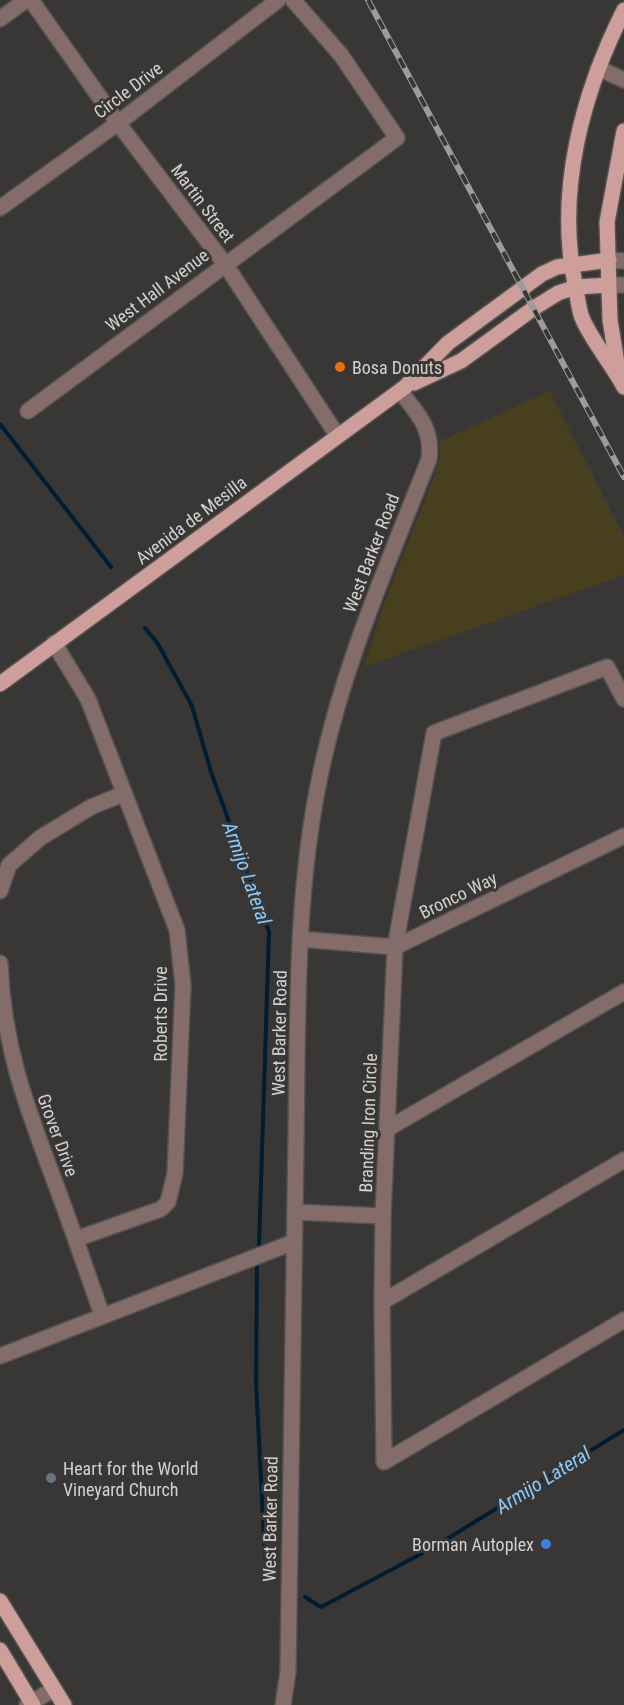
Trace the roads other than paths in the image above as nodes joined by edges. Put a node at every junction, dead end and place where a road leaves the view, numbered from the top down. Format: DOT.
graph roads {
  1 [pos="26,0"];
  2 [pos="31,0"];
  3 [pos="278,0"];
  4 [pos="293,0"];
  5 [pos="624,10"];
  6 [pos="0,19"];
  7 [pos="598,68"];
  8 [pos="624,80"];
  9 [pos="118,123"];
  10 [pos="624,130"];
  11 [pos="0,208"];
  12 [pos="616,261"];
  13 [pos="225,264"];
  14 [pos="571,265"];
  15 [pos="616,285"];
  16 [pos="576,287"];
  17 [pos="622,382"];
  18 [pos="402,389"];
  19 [pos="28,411"];
  20 [pos="337,435"];
  21 [pos="54,643"];
  22 [pos="0,684"];
  23 [pos="624,699"];
  24 [pos="123,794"];
  25 [pos="624,836"];
  26 [pos="0,891"];
  27 [pos="300,939"];
  28 [pos="395,947"];
  29 [pos="0,963"];
  30 [pos="624,992"];
  31 [pos="387,1129"];
  32 [pos="624,1160"];
  33 [pos="295,1212"];
  34 [pos="383,1216"];
  35 [pos="76,1239"];
  36 [pos="294,1242"];
  37 [pos="382,1302"];
  38 [pos="102,1315"];
  39 [pos="624,1320"];
  40 [pos="0,1356"];
  41 [pos="0,1601"];
  42 [pos="0,1650"];
  43 [pos="54,1689"];
  44 [pos="30,1704"];
  45 [pos="64,1705"];
  46 [pos="283,1705"];
  1 -- 6 [label="street"];
  2 -- 9 [label="street, Martin Street"];
  3 -- 9 [label="street, Circle Drive"];
  4 -- 13 [label="street, West Hall Avenue"];
  5 -- 7 [label="main road"];
  7 -- 8 [label="street"];
  7 -- 14 [label="main road"];
  9 -- 11 [label="street, Circle Drive"];
  9 -- 13 [label="street, Martin Street"];
  10 -- 12 [label="main road"];
  12 -- 14 [label="main road, Avenida de Mesilla"];
  12 -- 15 [label="main road"];
  13 -- 19 [label="street, West Hall Avenue"];
  13 -- 20 [label="street, Martin Street"];
  14 -- 16 [label="main road"];
  14 -- 18 [label="main road, Avenida de Mesilla"];
  15 -- 16 [label="main road, Avenida de Mesilla"];
  15 -- 17 [label="main road"];
  16 -- 17 [label="main road"];
  16 -- 18 [label="main road, Avenida de Mesilla"];
  18 -- 20 [label="main road, Avenida de Mesilla"];
  18 -- 27 [label="street, West Barker Road"];
  20 -- 21 [label="main road, Avenida de Mesilla"];
  21 -- 22 [label="main road, Avenida de Mesilla"];
  21 -- 24 [label="street, Roberts Drive"];
  23 -- 28 [label="street, Branding Iron Circle"];
  24 -- 26 [label="street"];
  24 -- 35 [label="street, Roberts Drive"];
  25 -- 28 [label="street, Bronco Way"];
  27 -- 28 [label="street"];
  27 -- 33 [label="street, West Barker Road"];
  28 -- 31 [label="street, Branding Iron Circle"];
  29 -- 35 [label="street, Grover Drive"];
  30 -- 31 [label="street"];
  31 -- 34 [label="street, Branding Iron Circle"];
  32 -- 37 [label="street"];
  33 -- 34 [label="street"];
  33 -- 36 [label="street, West Barker Road"];
  34 -- 37 [label="street, Branding Iron Circle"];
  35 -- 38 [label="street, Grover Drive"];
  36 -- 38 [label="street"];
  36 -- 46 [label="street, West Barker Road"];
  37 -- 39 [label="street, Branding Iron Circle"];
  38 -- 40 [label="street"];
  41 -- 43 [label="main road"];
  42 -- 44 [label="main road"];
  43 -- 44 [label="street"];
  43 -- 45 [label="main road"];
}
